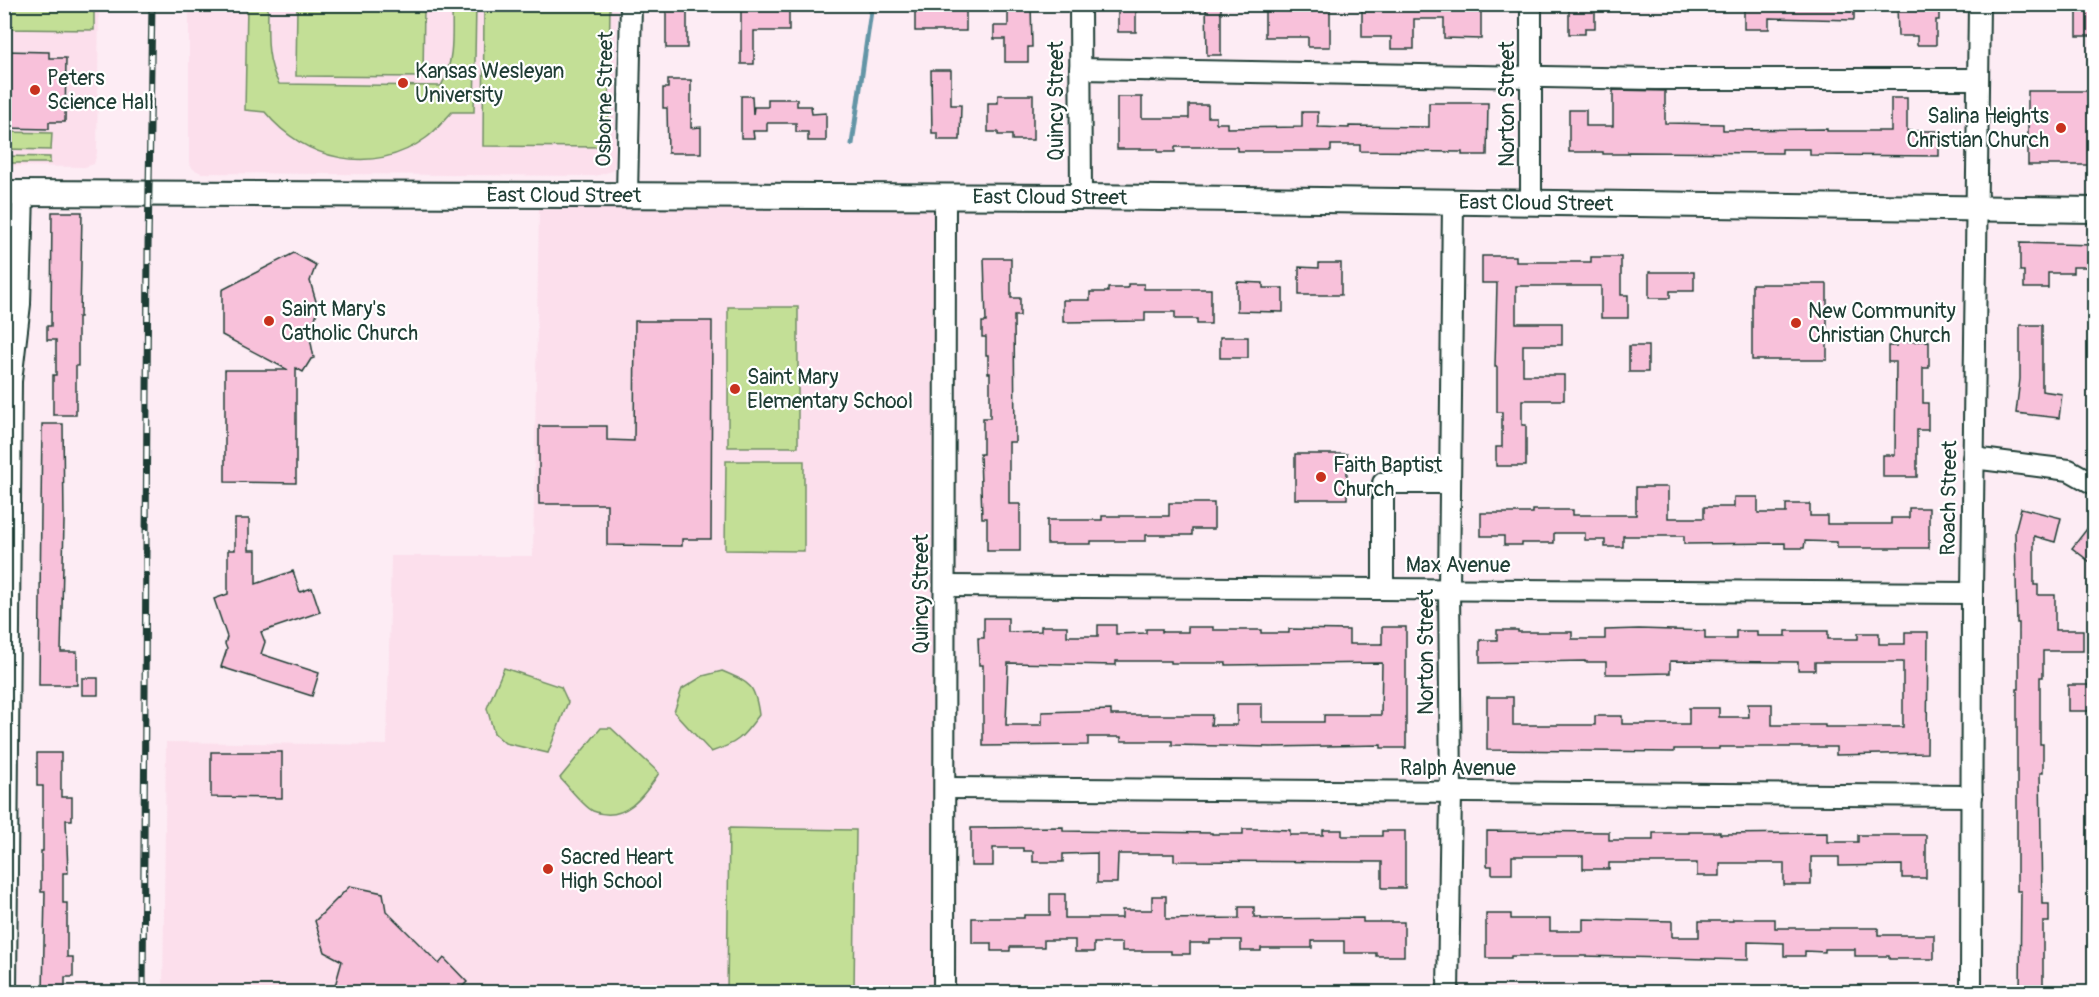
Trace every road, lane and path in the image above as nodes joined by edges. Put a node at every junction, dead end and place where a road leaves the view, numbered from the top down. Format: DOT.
graph roads {
  1 [pos="631,4"];
  2 [pos="1080,4"];
  3 [pos="1531,4"];
  4 [pos="1979,4"];
  5 [pos="1080,69"];
  6 [pos="1531,77"];
  7 [pos="1978,79"];
  8 [pos="14,193"];
  9 [pos="627,195"];
  10 [pos="945,196"];
  11 [pos="1081,197"];
  12 [pos="1454,202"];
  13 [pos="1531,204"];
  14 [pos="1978,210"];
  15 [pos="2094,210"];
  16 [pos="1973,458"];
  17 [pos="1450,483"];
  18 [pos="2094,484"];
  19 [pos="945,586"];
  20 [pos="1383,589"];
  21 [pos="1449,589"];
  22 [pos="1972,594"];
  23 [pos="6,775"];
  24 [pos="945,788"];
  25 [pos="1451,792"];
  26 [pos="1972,796"];
  27 [pos="6,993"];
  28 [pos="944,993"];
  29 [pos="1448,993"];
  30 [pos="1971,993"];
  1 -- 9 [label="street, Osborne Street"];
  2 -- 5 [label="street, Quincy Street"];
  3 -- 6 [label="street, Norton Street"];
  4 -- 7 [label="street, Roach Street"];
  5 -- 6 [label="street"];
  5 -- 11 [label="street, Quincy Street"];
  6 -- 7 [label="street"];
  6 -- 13 [label="street, Norton Street"];
  7 -- 14 [label="street, Roach Street"];
  8 -- 9 [label="main road, East Cloud Street"];
  8 -- 23 [label="street"];
  9 -- 10 [label="main road, East Cloud Street"];
  10 -- 11 [label="main road, East Cloud Street"];
  10 -- 19 [label="street, Quincy Street"];
  11 -- 12 [label="main road, East Cloud Street"];
  12 -- 13 [label="main road, East Cloud Street"];
  12 -- 17 [label="street, Norton Street"];
  13 -- 14 [label="main road, East Cloud Street"];
  14 -- 15 [label="main road, East Cloud Street"];
  14 -- 16 [label="street, Roach Street"];
  16 -- 18 [label="street"];
  16 -- 22 [label="street, Roach Street"];
  17 -- 20 [label="street"];
  17 -- 21 [label="street, Norton Street"];
  19 -- 20 [label="street, Max Avenue"];
  19 -- 24 [label="street, Quincy Street"];
  20 -- 21 [label="street, Max Avenue"];
  21 -- 22 [label="street, Max Avenue"];
  21 -- 25 [label="street, Norton Street"];
  22 -- 26 [label="street, Roach Street"];
  23 -- 27 [label="street"];
  24 -- 25 [label="street, Ralph Avenue"];
  24 -- 28 [label="street, Quincy Street"];
  25 -- 26 [label="street, Ralph Avenue"];
  25 -- 29 [label="street, Norton Street"];
  26 -- 30 [label="street, Roach Street"];
}
